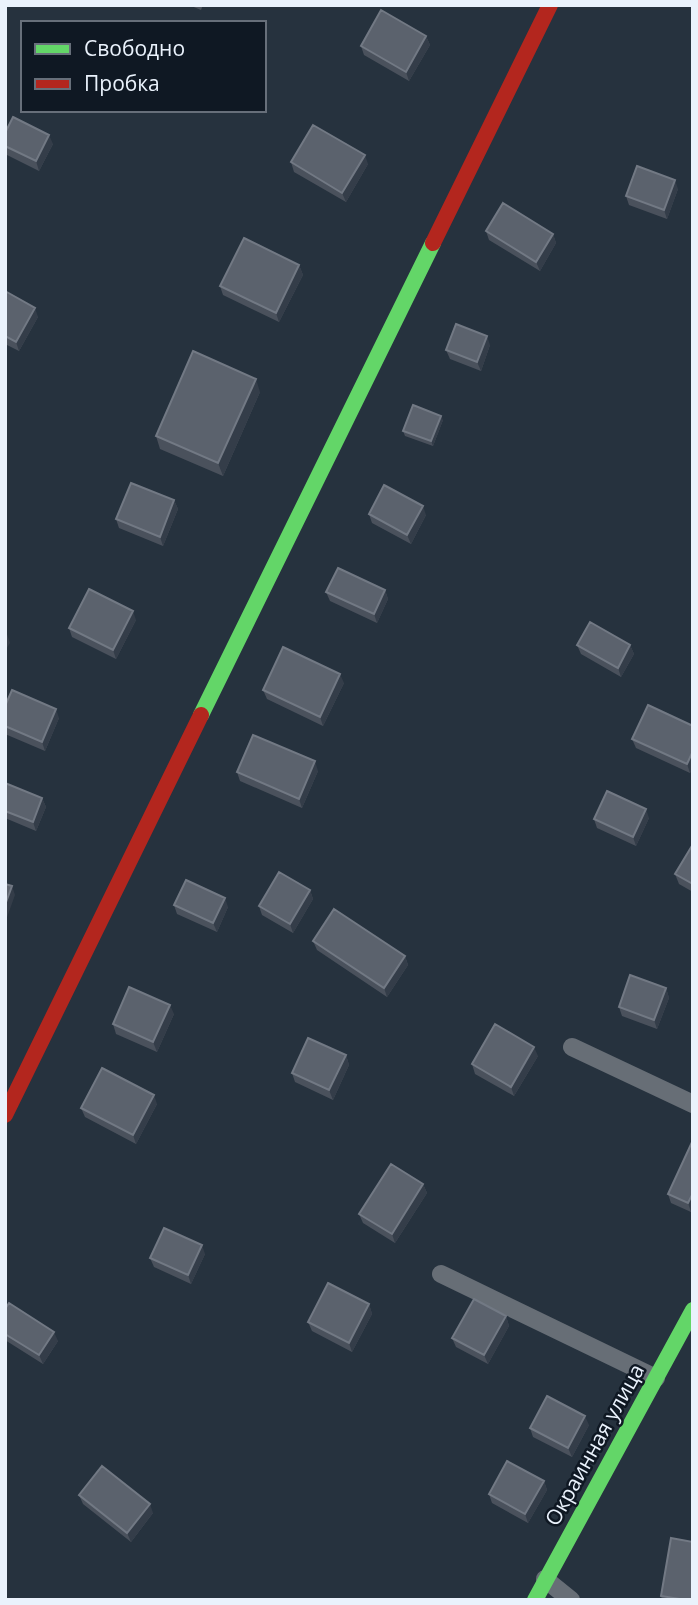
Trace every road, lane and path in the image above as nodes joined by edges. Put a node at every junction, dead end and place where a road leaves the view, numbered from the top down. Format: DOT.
graph roads {
  1 [pos="550,5"];
  2 [pos="572,1047"];
  3 [pos="693,1104"];
  4 [pos="5,1115"];
  5 [pos="441,1274"];
  6 [pos="691,1320"];
  7 [pos="656,1378"];
  8 [pos="545,1579"];
  9 [pos="535,1600"];
  10 [pos="571,1600"];
  1 -- 4 [label="street"];
  2 -- 3 [label="lane"];
  5 -- 7 [label="lane"];
  6 -- 7 [label="street, Окраинная улица"];
  7 -- 8 [label="street, Окраинная улица"];
  8 -- 9 [label="street, Окраинная улица"];
  8 -- 10 [label="lane"];
}
